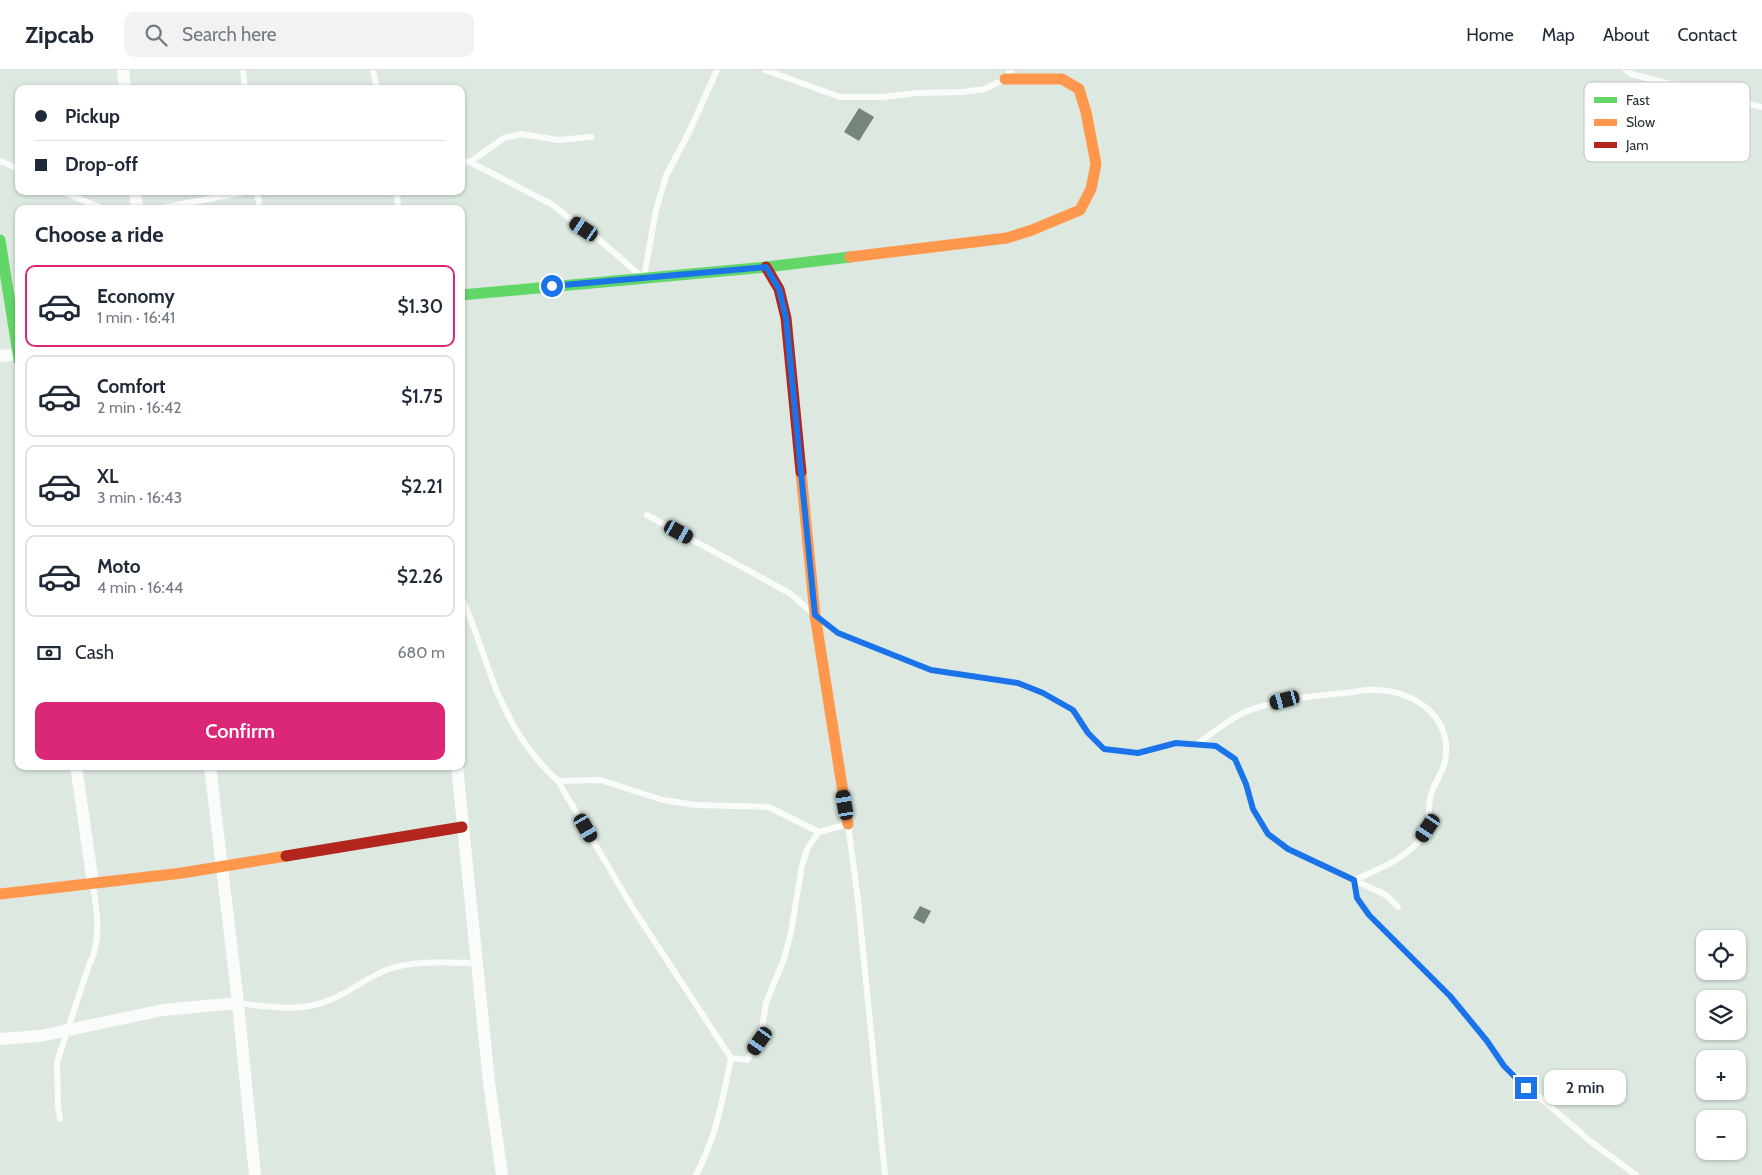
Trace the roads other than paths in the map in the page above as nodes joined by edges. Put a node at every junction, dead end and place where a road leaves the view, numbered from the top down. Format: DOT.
graph roads {
  1 [pos="123,70"];
  2 [pos="243,70"];
  3 [pos="373,70"];
  4 [pos="717,70"];
  5 [pos="765,70"];
  6 [pos="1626,70"];
  7 [pos="1008,74"];
  8 [pos="1663,82"];
  9 [pos="125,85"];
  10 [pos="245,85"];
  11 [pos="376,85"];
  12 [pos="591,137"];
  13 [pos="0,161"];
  14 [pos="465,161"];
  15 [pos="470,162"];
  16 [pos="15,167"];
  17 [pos="71,195"];
  18 [pos="229,195"];
  19 [pos="94,205"];
  20 [pos="178,205"];
  21 [pos="0,240"];
  22 [pos="766,267"];
  23 [pos="644,278"];
  24 [pos="465,294"];
  25 [pos="15,337"];
  26 [pos="0,356"];
  27 [pos="15,356"];
  28 [pos="647,515"];
  29 [pos="465,605"];
  30 [pos="815,615"];
  31 [pos="1196,745"];
  32 [pos="77,770"];
  33 [pos="210,770"];
  34 [pos="457,770"];
  35 [pos="558,781"];
  36 [pos="848,824"];
  37 [pos="462,827"];
  38 [pos="819,832"];
  39 [pos="222,866"];
  40 [pos="1354,880"];
  41 [pos="93,883"];
  42 [pos="0,894"];
  43 [pos="1398,907"];
  44 [pos="477,962"];
  45 [pos="238,1003"];
  46 [pos="68,1030"];
  47 [pos="0,1039"];
  48 [pos="731,1058"];
  49 [pos="60,1119"];
  50 [pos="255,1175"];
  51 [pos="502,1175"];
  52 [pos="696,1175"];
  53 [pos="885,1175"];
  54 [pos="1636,1175"];
  1 -- 9 [label="street"];
  2 -- 10 [label="lane"];
  3 -- 11 [label="lane"];
  4 -- 23 [label="lane"];
  5 -- 7 [label="lane"];
  6 -- 8 [label="lane"];
  7 -- 22 [label="street"];
  12 -- 15 [label="lane"];
  13 -- 16 [label="lane"];
  14 -- 15 [label="lane"];
  15 -- 23 [label="lane"];
  17 -- 19 [label="lane"];
  18 -- 20 [label="lane"];
  21 -- 25 [label="street"];
  22 -- 23 [label="street"];
  22 -- 30 [label="street"];
  23 -- 24 [label="street"];
  26 -- 27 [label="street"];
  28 -- 30 [label="lane"];
  29 -- 35 [label="lane"];
  30 -- 31 [label="lane"];
  30 -- 36 [label="street"];
  31 -- 40 [label="lane"];
  31 -- 40 [label="lane"];
  32 -- 41 [label="street"];
  33 -- 39 [label="street"];
  34 -- 37 [label="street"];
  35 -- 38 [label="lane"];
  35 -- 48 [label="lane"];
  36 -- 38 [label="lane"];
  36 -- 53 [label="lane"];
  37 -- 39 [label="street"];
  37 -- 44 [label="street"];
  38 -- 48 [label="lane"];
  39 -- 41 [label="street"];
  39 -- 45 [label="street"];
  40 -- 43 [label="lane"];
  40 -- 54 [label="lane"];
  41 -- 42 [label="street"];
  41 -- 46 [label="lane"];
  44 -- 45 [label="lane"];
  44 -- 51 [label="street"];
  45 -- 46 [label="street"];
  45 -- 50 [label="street"];
  46 -- 47 [label="street"];
  46 -- 49 [label="lane"];
  48 -- 52 [label="lane"];
}
